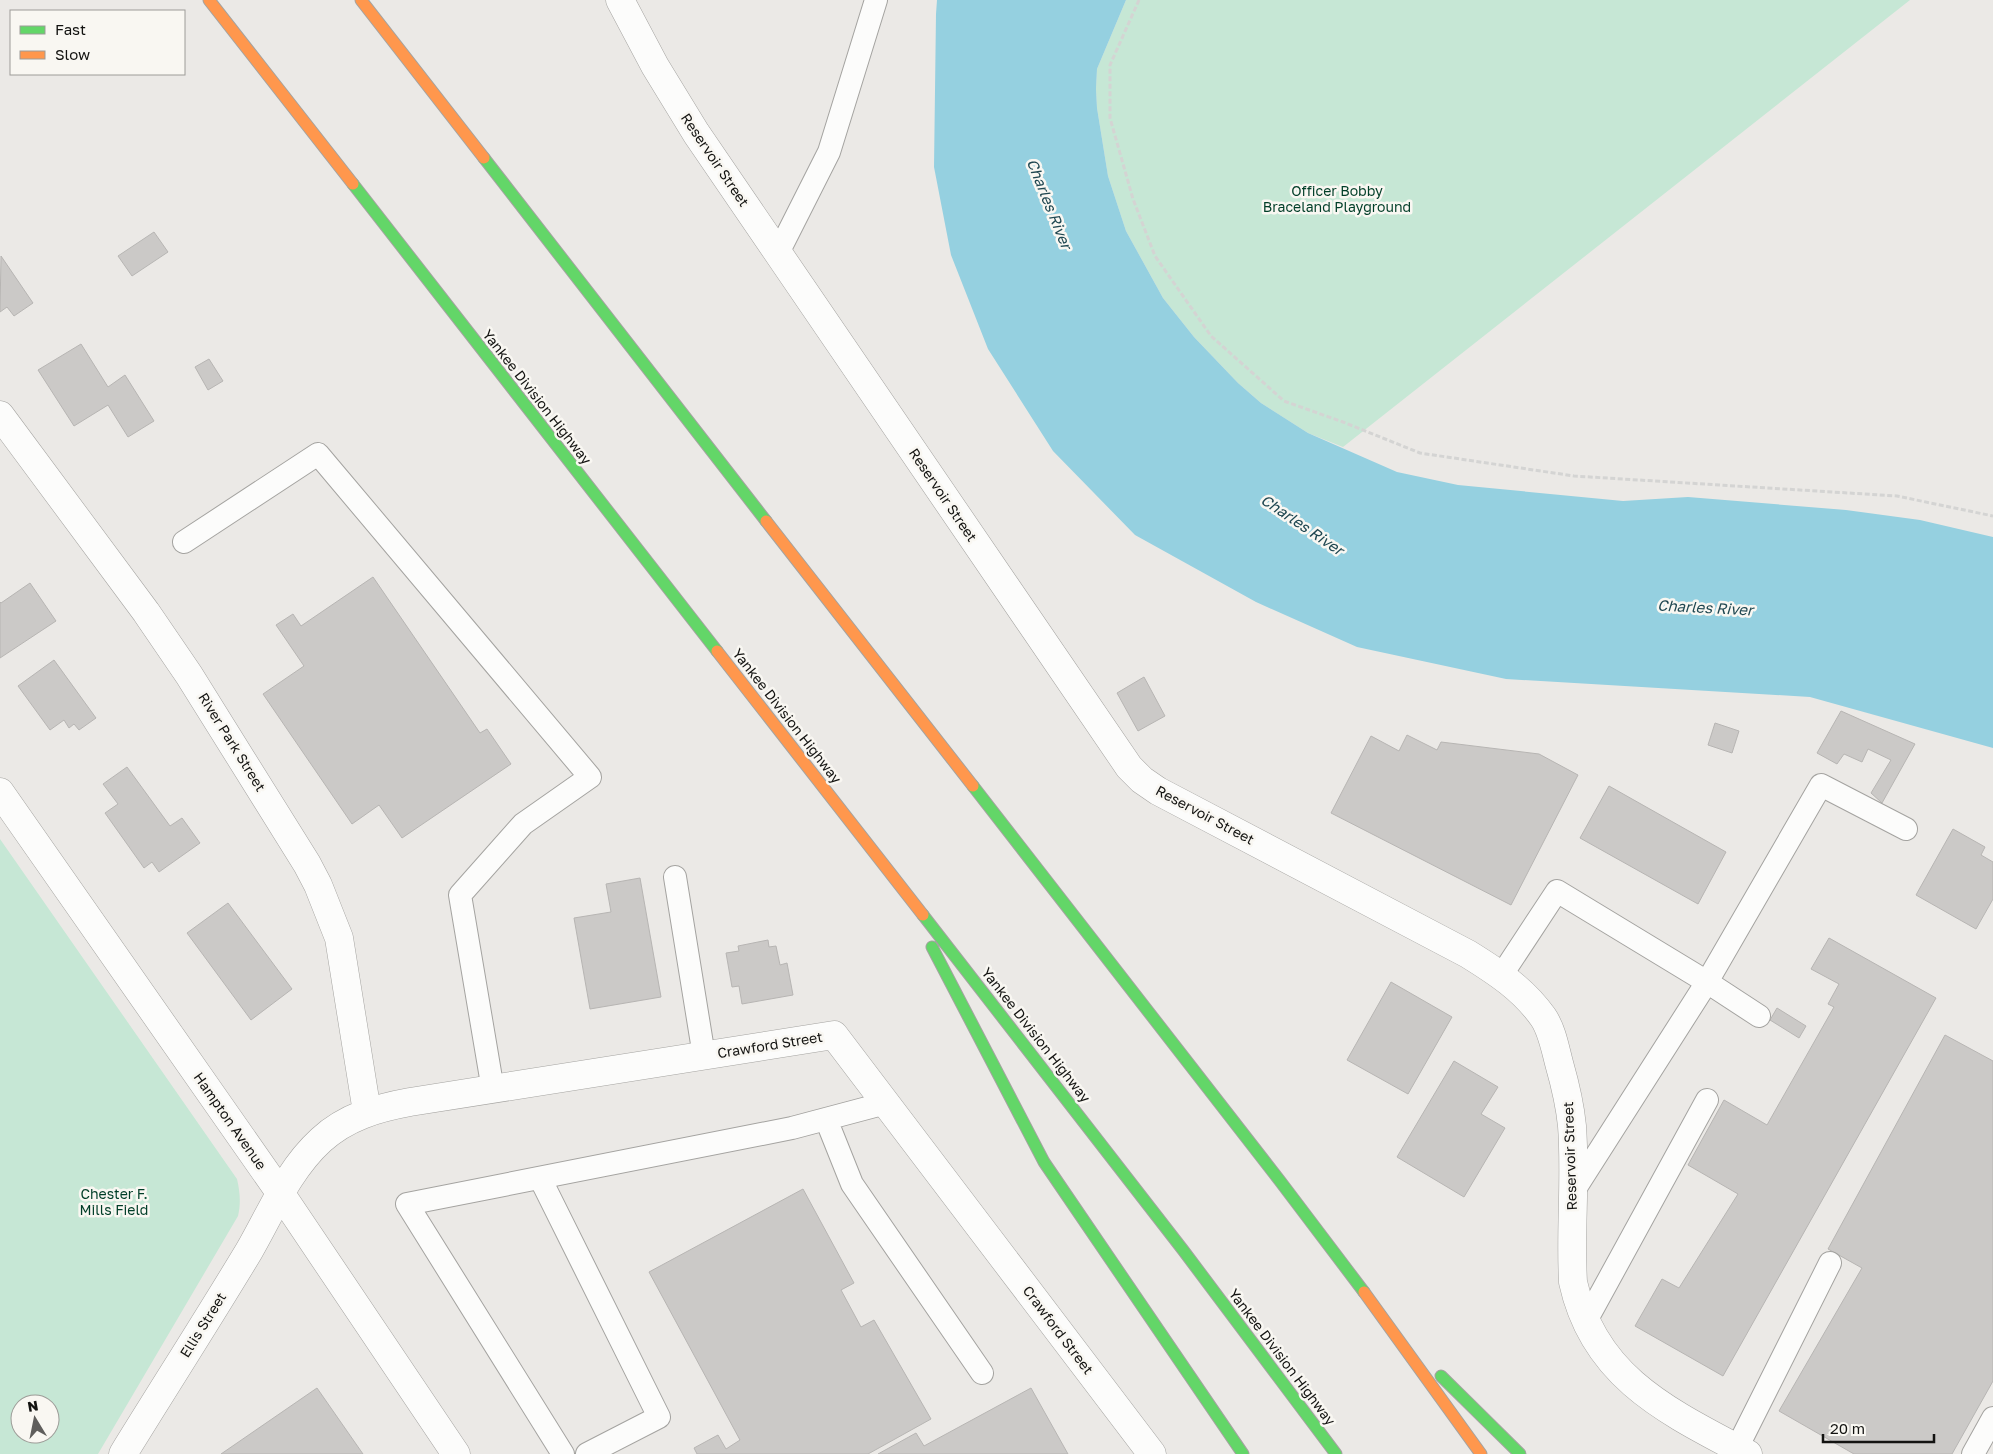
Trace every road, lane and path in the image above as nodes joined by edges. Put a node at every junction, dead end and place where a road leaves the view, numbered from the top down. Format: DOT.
graph roads {
  1 [pos="209,0"];
  2 [pos="361,0"];
  3 [pos="620,0"];
  4 [pos="876,0"];
  5 [pos="1139,0"];
  6 [pos="778,253"];
  7 [pos="0,415"];
  8 [pos="1993,516"];
  9 [pos="184,542"];
  10 [pos="1,796"];
  11 [pos="1906,829"];
  12 [pos="676,877"];
  13 [pos="900,886"];
  14 [pos="1501,976"];
  15 [pos="1707,982"];
  16 [pos="1759,1016"];
  17 [pos="704,1056"];
  18 [pos="493,1090"];
  19 [pos="1707,1100"];
  20 [pos="886,1103"];
  21 [pos="367,1112"];
  22 [pos="826,1119"];
  23 [pos="540,1178"];
  24 [pos="1573,1192"];
  25 [pos="281,1194"];
  26 [pos="1830,1263"];
  27 [pos="1586,1321"];
  28 [pos="1388,1324"];
  29 [pos="982,1373"];
  30 [pos="1993,1418"];
  31 [pos="1742,1451"];
  32 [pos="122,1454"];
  33 [pos="456,1454"];
  34 [pos="563,1454"];
  35 [pos="587,1454"];
  36 [pos="1152,1454"];
  37 [pos="1243,1454"];
  38 [pos="1336,1454"];
  39 [pos="1481,1454"];
  40 [pos="1520,1454"];
  41 [pos="1973,1454"];
  1 -- 13 [label="highway, Yankee Division Highway"];
  2 -- 28 [label="highway"];
  3 -- 6 [label="street, Reservoir Street"];
  4 -- 6 [label="lane"];
  5 -- 8 [label="path"];
  6 -- 14 [label="street, Reservoir Street"];
  7 -- 21 [label="street, River Park Street"];
  9 -- 18 [label="lane"];
  10 -- 25 [label="street, Hampton Avenue"];
  11 -- 15 [label="lane"];
  12 -- 17 [label="lane"];
  13 -- 37 [label="highway"];
  13 -- 38 [label="highway, Yankee Division Highway"];
  14 -- 15 [label="lane"];
  14 -- 24 [label="street, Reservoir Street"];
  15 -- 16 [label="lane"];
  15 -- 24 [label="lane"];
  17 -- 18 [label="street, Crawford Street"];
  17 -- 20 [label="street, Crawford Street"];
  18 -- 21 [label="street, Crawford Street"];
  19 -- 27 [label="lane"];
  20 -- 22 [label="lane"];
  20 -- 36 [label="street, Crawford Street"];
  21 -- 25 [label="street, Crawford Street"];
  22 -- 23 [label="lane"];
  22 -- 29 [label="lane"];
  23 -- 34 [label="lane"];
  23 -- 35 [label="lane"];
  24 -- 27 [label="street, Reservoir Street"];
  25 -- 32 [label="street, Ellis Street"];
  25 -- 33 [label="street, Hampton Avenue"];
  26 -- 31 [label="lane"];
  27 -- 31 [label="street, Reservoir Street"];
  28 -- 39 [label="highway"];
  28 -- 40 [label="highway"];
  30 -- 41 [label="lane"];
}
